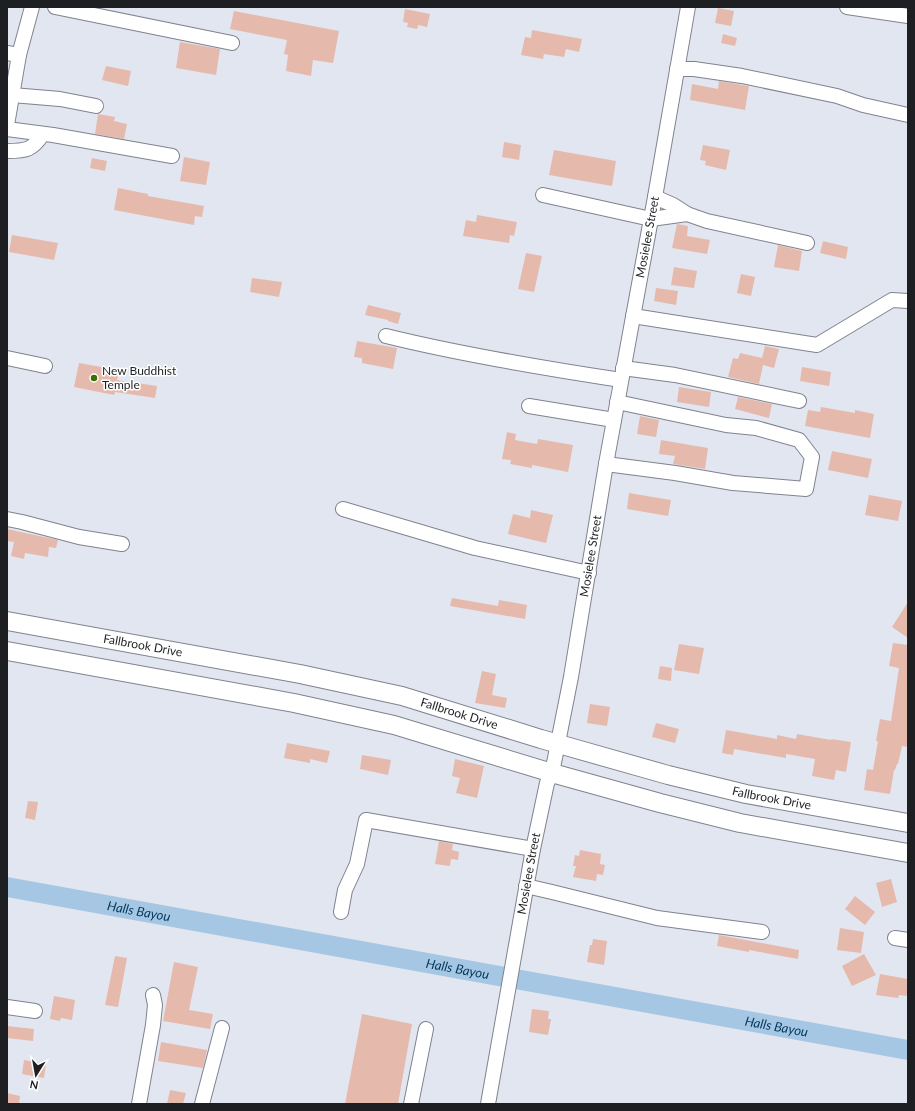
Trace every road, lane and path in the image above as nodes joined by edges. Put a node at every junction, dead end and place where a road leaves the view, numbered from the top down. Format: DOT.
graph roads {
  1 [pos="32,7"];
  2 [pos="54,7"];
  3 [pos="688,7"];
  4 [pos="847,7"];
  5 [pos="908,16"];
  6 [pos="232,43"];
  7 [pos="13,54"];
  8 [pos="676,69"];
  9 [pos="12,95"];
  10 [pos="96,106"];
  11 [pos="908,115"];
  12 [pos="7,125"];
  13 [pos="7,129"];
  14 [pos="43,134"];
  15 [pos="7,152"];
  16 [pos="172,156"];
  17 [pos="544,195"];
  18 [pos="655,197"];
  19 [pos="687,214"];
  20 [pos="651,219"];
  21 [pos="807,243"];
  22 [pos="908,302"];
  23 [pos="633,316"];
  24 [pos="386,336"];
  25 [pos="7,358"];
  26 [pos="45,366"];
  27 [pos="622,374"];
  28 [pos="799,401"];
  29 [pos="617,402"];
  30 [pos="529,406"];
  31 [pos="614,420"];
  32 [pos="606,464"];
  33 [pos="343,509"];
  34 [pos="7,519"];
  35 [pos="122,544"];
  36 [pos="589,573"];
  37 [pos="7,621"];
  38 [pos="7,651"];
  39 [pos="558,744"];
  40 [pos="552,773"];
  41 [pos="908,823"];
  42 [pos="533,849"];
  43 [pos="908,853"];
  44 [pos="526,886"];
  45 [pos="341,912"];
  46 [pos="762,932"];
  47 [pos="153,995"];
  48 [pos="7,1007"];
  49 [pos="35,1011"];
  50 [pos="222,1028"];
  51 [pos="426,1029"];
  52 [pos="139,1104"];
  53 [pos="202,1104"];
  54 [pos="411,1104"];
  55 [pos="488,1104"];
  1 -- 7 [label="street"];
  2 -- 6 [label="street"];
  3 -- 8 [label="street, Mosielee Street"];
  4 -- 5 [label="street"];
  7 -- 9 [label="street"];
  8 -- 11 [label="street"];
  8 -- 18 [label="street, Mosielee Street"];
  9 -- 10 [label="street"];
  9 -- 12 [label="street"];
  13 -- 14 [label="street"];
  14 -- 15 [label="street"];
  14 -- 16 [label="street"];
  17 -- 20 [label="street"];
  18 -- 19 [label="street"];
  18 -- 20 [label="street, Mosielee Street"];
  19 -- 20 [label="street"];
  19 -- 21 [label="street"];
  20 -- 23 [label="street, Mosielee Street"];
  22 -- 23 [label="street"];
  23 -- 27 [label="street, Mosielee Street"];
  24 -- 27 [label="street"];
  25 -- 26 [label="street"];
  27 -- 28 [label="street"];
  27 -- 29 [label="street, Mosielee Street"];
  29 -- 31 [label="street, Mosielee Street"];
  29 -- 32 [label="street"];
  30 -- 31 [label="street"];
  31 -- 32 [label="street, Mosielee Street"];
  32 -- 36 [label="street, Mosielee Street"];
  33 -- 36 [label="street"];
  34 -- 35 [label="street"];
  36 -- 39 [label="street, Mosielee Street"];
  37 -- 39 [label="main road, Fallbrook Drive"];
  38 -- 40 [label="main road"];
  39 -- 40 [label="street, Mosielee Street"];
  39 -- 41 [label="main road, Fallbrook Drive"];
  40 -- 42 [label="street, Mosielee Street"];
  40 -- 43 [label="main road"];
  42 -- 44 [label="street, Mosielee Street"];
  42 -- 45 [label="street"];
  44 -- 46 [label="street"];
  44 -- 55 [label="street, Mosielee Street"];
  47 -- 52 [label="street"];
  48 -- 49 [label="street"];
  50 -- 53 [label="street"];
  51 -- 54 [label="street"];
}
